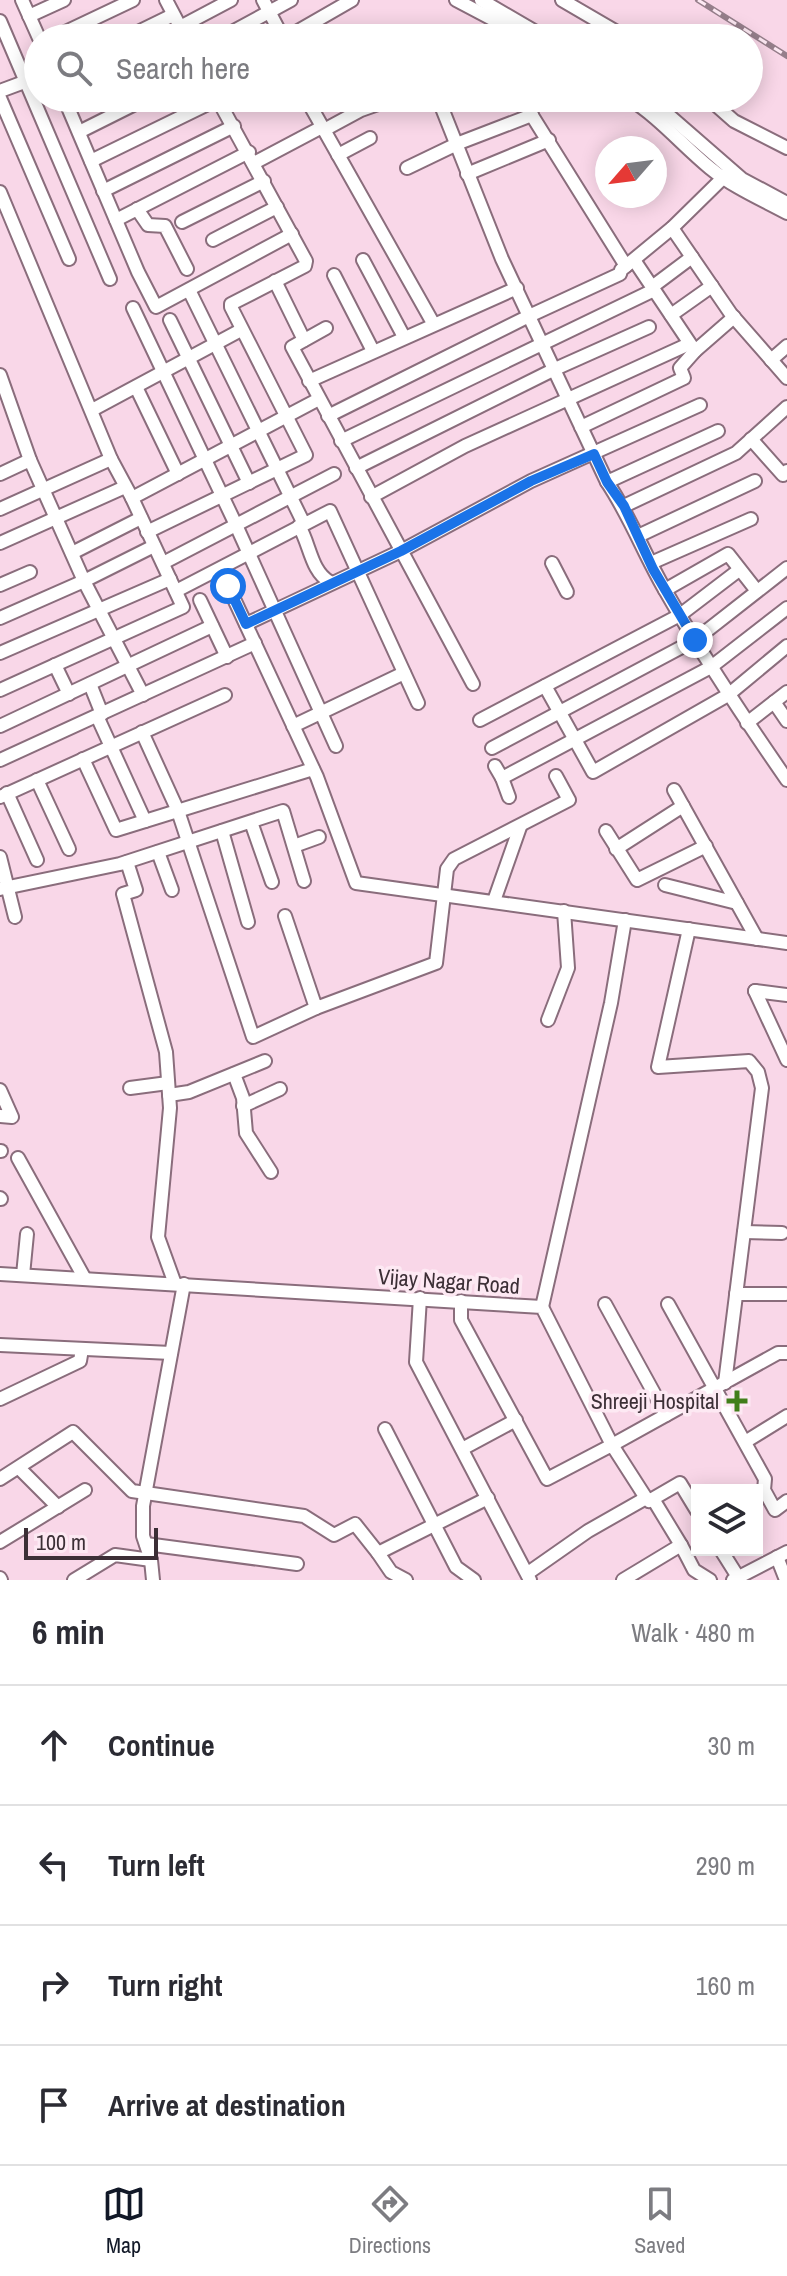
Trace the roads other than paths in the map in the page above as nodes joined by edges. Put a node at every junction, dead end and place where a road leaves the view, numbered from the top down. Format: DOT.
graph roads {
  1 [pos="22,0"];
  2 [pos="64,0"];
  3 [pos="133,0"];
  4 [pos="166,0"];
  5 [pos="231,0"];
  6 [pos="263,0"];
  7 [pos="291,0"];
  8 [pos="352,0"];
  9 [pos="456,0"];
  10 [pos="481,0"];
  11 [pos="562,0"];
  12 [pos="269,13"];
  13 [pos="173,15"];
  14 [pos="29,16"];
  15 [pos="0,21"];
  16 [pos="33,24"];
  17 [pos="82,24"];
  18 [pos="155,24"];
  19 [pos="178,24"];
  20 [pos="196,24"];
  21 [pos="248,24"];
  22 [pos="276,24"];
  23 [pos="310,24"];
  24 [pos="499,24"];
  25 [pos="522,24"];
  26 [pos="603,24"];
  27 [pos="4,39"];
  28 [pos="24,76"];
  29 [pos="24,82"];
  30 [pos="0,91"];
  31 [pos="0,98"];
  32 [pos="39,112"];
  33 [pos="72,112"];
  34 [pos="119,112"];
  35 [pos="190,112"];
  36 [pos="226,112"];
  37 [pos="314,112"];
  38 [pos="357,112"];
  39 [pos="443,112"];
  40 [pos="530,112"];
  41 [pos="649,112"];
  42 [pos="664,112"];
  43 [pos="724,112"];
  44 [pos="532,115"];
  45 [pos="234,126"];
  46 [pos="323,128"];
  47 [pos="79,132"];
  48 [pos="370,138"];
  49 [pos="549,140"];
  50 [pos="456,145"];
  51 [pos="787,148"];
  52 [pos="338,155"];
  53 [pos="251,158"];
  54 [pos="91,161"];
  55 [pos="407,168"];
  56 [pos="467,174"];
  57 [pos="728,174"];
  58 [pos="264,181"];
  59 [pos="103,191"];
  60 [pos="0,192"];
  61 [pos="787,203"];
  62 [pos="277,207"];
  63 [pos="137,209"];
  64 [pos="787,213"];
  65 [pos="116,220"];
  66 [pos="182,222"];
  67 [pos="672,228"];
  68 [pos="292,234"];
  69 [pos="213,240"];
  70 [pos="692,257"];
  71 [pos="69,259"];
  72 [pos="363,260"];
  73 [pos="630,263"];
  74 [pos="187,269"];
  75 [pos="334,275"];
  76 [pos="110,279"];
  77 [pos="275,281"];
  78 [pos="712,286"];
  79 [pos="517,288"];
  80 [pos="653,289"];
  81 [pos="189,290"];
  82 [pos="133,308"];
  83 [pos="671,315"];
  84 [pos="529,316"];
  85 [pos="734,317"];
  86 [pos="170,320"];
  87 [pos="433,323"];
  88 [pos="649,327"];
  89 [pos="326,328"];
  90 [pos="241,330"];
  91 [pos="404,337"];
  92 [pos="304,340"];
  93 [pos="542,342"];
  94 [pos="216,344"];
  95 [pos="787,346"];
  96 [pos="692,348"];
  97 [pos="373,351"];
  98 [pos="188,359"];
  99 [pos="771,360"];
  100 [pos="555,369"];
  101 [pos="163,372"];
  102 [pos="0,375"];
  103 [pos="787,378"];
  104 [pos="309,381"];
  105 [pos="136,387"];
  106 [pos="567,398"];
  107 [pos="319,399"];
  108 [pos="700,405"];
  109 [pos="787,407"];
  110 [pos="92,410"];
  111 [pos="328,416"];
  112 [pos="286,417"];
  113 [pos="581,427"];
  114 [pos="259,431"];
  115 [pos="718,431"];
  116 [pos="751,439"];
  117 [pos="341,441"];
  118 [pos="231,446"];
  119 [pos="594,454"];
  120 [pos="111,459"];
  121 [pos="30,460"];
  122 [pos="206,460"];
  123 [pos="356,468"];
  124 [pos="277,470"];
  125 [pos="787,471"];
  126 [pos="0,474"];
  127 [pos="178,474"];
  128 [pos="334,474"];
  129 [pos="755,481"];
  130 [pos="607,482"];
  131 [pos="249,483"];
  132 [pos="44,491"];
  133 [pos="128,492"];
  134 [pos="291,496"];
  135 [pos="223,497"];
  136 [pos="371,497"];
  137 [pos="624,506"];
  138 [pos="0,509"];
  139 [pos="141,518"];
  140 [pos="57,519"];
  141 [pos="751,519"];
  142 [pos="236,525"];
  143 [pos="302,525"];
  144 [pos="147,532"];
  145 [pos="638,536"];
  146 [pos="0,543"];
  147 [pos="154,546"];
  148 [pos="401,551"];
  149 [pos="72,553"];
  150 [pos="248,554"];
  151 [pos="163,563"];
  152 [pos="552,563"];
  153 [pos="651,563"];
  154 [pos="787,568"];
  155 [pos="359,570"];
  156 [pos="739,570"];
  157 [pos="30,572"];
  158 [pos="84,581"];
  159 [pos="330,582"];
  160 [pos="0,585"];
  161 [pos="173,585"];
  162 [pos="228,586"];
  163 [pos="665,590"];
  164 [pos="757,591"];
  165 [pos="567,592"];
  166 [pos="200,600"];
  167 [pos="787,608"];
  168 [pos="98,609"];
  169 [pos="274,611"];
  170 [pos="680,615"];
  171 [pos="0,618"];
  172 [pos="246,624"];
  173 [pos="212,626"];
  174 [pos="113,639"];
  175 [pos="695,640"];
  176 [pos="255,643"];
  177 [pos="787,646"];
  178 [pos="0,653"];
  179 [pos="227,657"];
  180 [pos="55,665"];
  181 [pos="128,667"];
  182 [pos="711,667"];
  183 [pos="404,673"];
  184 [pos="90,684"];
  185 [pos="473,684"];
  186 [pos="545,686"];
  187 [pos="0,690"];
  188 [pos="787,692"];
  189 [pos="69,694"];
  190 [pos="143,695"];
  191 [pos="225,695"];
  192 [pos="728,695"];
  193 [pos="774,702"];
  194 [pos="418,703"];
  195 [pos="559,712"];
  196 [pos="321,713"];
  197 [pos="100,715"];
  198 [pos="480,720"];
  199 [pos="787,721"];
  200 [pos="747,723"];
  201 [pos="0,726"];
  202 [pos="293,726"];
  203 [pos="142,732"];
  204 [pos="574,741"];
  205 [pos="111,746"];
  206 [pos="336,746"];
  207 [pos="492,748"];
  208 [pos="83,759"];
  209 [pos="0,760"];
  210 [pos="313,769"];
  211 [pos="556,776"];
  212 [pos="37,780"];
  213 [pos="787,780"];
  214 [pos="674,790"];
  215 [pos="4,795"];
  216 [pos="509,797"];
  217 [pos="683,806"];
  218 [pos="178,811"];
  219 [pos="145,821"];
  220 [pos="251,822"];
  221 [pos="520,827"];
  222 [pos="222,831"];
  223 [pos="606,831"];
  224 [pos="319,837"];
  225 [pos="189,842"];
  226 [pos="294,846"];
  227 [pos="706,846"];
  228 [pos="69,849"];
  229 [pos="616,849"];
  230 [pos="158,852"];
  231 [pos="0,857"];
  232 [pos="37,860"];
  233 [pos="127,862"];
  234 [pos="304,881"];
  235 [pos="272,882"];
  236 [pos="665,885"];
  237 [pos="5,888"];
  238 [pos="172,890"];
  239 [pos="443,894"];
  240 [pos="494,901"];
  241 [pos="737,903"];
  242 [pos="564,911"];
  243 [pos="285,916"];
  244 [pos="15,917"];
  245 [pos="625,920"];
  246 [pos="248,922"];
  247 [pos="689,929"];
  248 [pos="757,939"];
  249 [pos="787,943"];
  250 [pos="787,995"];
  251 [pos="316,1008"];
  252 [pos="548,1020"];
  253 [pos="787,1060"];
  254 [pos="265,1061"];
  255 [pos="234,1074"];
  256 [pos="130,1088"];
  257 [pos="168,1089"];
  258 [pos="280,1089"];
  259 [pos="0,1090"];
  260 [pos="243,1106"];
  261 [pos="0,1116"];
  262 [pos="18,1158"];
  263 [pos="271,1172"];
  264 [pos="744,1232"];
  265 [pos="782,1233"];
  266 [pos="27,1234"];
  267 [pos="0,1274"];
  268 [pos="23,1275"];
  269 [pos="85,1279"];
  270 [pos="180,1284"];
  271 [pos="736,1294"];
  272 [pos="785,1294"];
  273 [pos="420,1298"];
  274 [pos="461,1301"];
  275 [pos="605,1304"];
  276 [pos="668,1304"];
  277 [pos="542,1307"];
  278 [pos="0,1345"];
  279 [pos="82,1349"];
  280 [pos="171,1353"];
  281 [pos="787,1353"];
  282 [pos="720,1386"];
  283 [pos="0,1399"];
  284 [pos="666,1415"];
  285 [pos="787,1416"];
  286 [pos="516,1420"];
  287 [pos="385,1429"];
  288 [pos="745,1442"];
  289 [pos="612,1445"];
  290 [pos="462,1449"];
  291 [pos="19,1468"];
  292 [pos="0,1479"];
  293 [pos="85,1490"];
  294 [pos="145,1493"];
  295 [pos="488,1498"];
  296 [pos="650,1498"];
  297 [pos="691,1501"];
  298 [pos="787,1501"];
  299 [pos="58,1507"];
  300 [pos="435,1525"];
  301 [pos="0,1542"];
  302 [pos="146,1544"];
  303 [pos="681,1545"];
  304 [pos="378,1553"];
  305 [pos="782,1554"];
  306 [pos="724,1556"];
  307 [pos="151,1560"];
  308 [pos="297,1564"];
  309 [pos="87,1576"];
  310 [pos="529,1576"];
  311 [pos="736,1578"];
  312 [pos="74,1580"];
  313 [pos="153,1580"];
  314 [pos="406,1580"];
  315 [pos="474,1580"];
  316 [pos="623,1580"];
  317 [pos="710,1580"];
  318 [pos="786,1580"];
  1 -- 14 [label="street"];
  2 -- 14 [label="street"];
  3 -- 17 [label="street"];
  4 -- 13 [label="street"];
  5 -- 20 [label="street"];
  6 -- 12 [label="street"];
  7 -- 12 [label="street"];
  8 -- 23 [label="street"];
  9 -- 24 [label="street"];
  10 -- 25 [label="street"];
  11 -- 26 [label="street"];
  12 -- 21 [label="street"];
  12 -- 22 [label="street"];
  13 -- 18 [label="street"];
  13 -- 19 [label="street"];
  14 -- 16 [label="street"];
  15 -- 27 [label="street"];
  27 -- 28 [label="street"];
  29 -- 30 [label="street"];
  31 -- 71 [label="street"];
  32 -- 76 [label="street"];
  33 -- 47 [label="street"];
  34 -- 47 [label="street"];
  35 -- 54 [label="street"];
  36 -- 45 [label="street"];
  37 -- 46 [label="street"];
  38 -- 46 [label="street"];
  39 -- 50 [label="street"];
  40 -- 44 [label="street"];
  41 -- 57 [label="street"];
  42 -- 57 [label="street"];
  43 -- 51 [label="street"];
  44 -- 49 [label="street"];
  44 -- 50 [label="street"];
  45 -- 53 [label="street"];
  45 -- 59 [label="street"];
  46 -- 52 [label="street"];
  46 -- 53 [label="street"];
  47 -- 54 [label="street"];
  48 -- 52 [label="street"];
  49 -- 56 [label="street"];
  49 -- 73 [label="street"];
  50 -- 55 [label="street"];
  50 -- 56 [label="street"];
  52 -- 87 [label="street"];
  53 -- 58 [label="street"];
  53 -- 63 [label="street"];
  54 -- 59 [label="street"];
  56 -- 79 [label="street"];
  57 -- 61 [label="street"];
  57 -- 64 [label="street"];
  57 -- 67 [label="street"];
  58 -- 62 [label="street"];
  58 -- 66 [label="street"];
  59 -- 65 [label="street"];
  60 -- 110 [label="street"];
  62 -- 68 [label="street"];
  62 -- 69 [label="street"];
  63 -- 65 [label="street"];
  63 -- 74 [label="street"];
  65 -- 81 [label="street"];
  67 -- 70 [label="street"];
  67 -- 73 [label="street"];
  68 -- 77 [label="street"];
  68 -- 81 [label="street"];
  70 -- 78 [label="street"];
  70 -- 80 [label="street"];
  72 -- 91 [label="street"];
  73 -- 80 [label="street"];
  73 -- 84 [label="street"];
  75 -- 97 [label="street"];
  77 -- 90 [label="street"];
  77 -- 92 [label="street"];
  78 -- 83 [label="street"];
  78 -- 85 [label="street"];
  79 -- 84 [label="street"];
  79 -- 87 [label="street"];
  80 -- 83 [label="street"];
  80 -- 93 [label="street"];
  81 -- 94 [label="street"];
  82 -- 101 [label="street"];
  83 -- 96 [label="street"];
  84 -- 93 [label="street"];
  84 -- 111 [label="street"];
  85 -- 96 [label="street"];
  85 -- 99 [label="street"];
  86 -- 98 [label="street"];
  87 -- 91 [label="street"];
  88 -- 100 [label="street"];
  89 -- 92 [label="street"];
  90 -- 94 [label="street"];
  90 -- 112 [label="street"];
  91 -- 97 [label="street"];
  92 -- 104 [label="street"];
  93 -- 100 [label="street"];
  93 -- 117 [label="street"];
  94 -- 98 [label="street"];
  94 -- 114 [label="street"];
  95 -- 99 [label="street"];
  96 -- 106 [label="street"];
  96 -- 113 [label="street"];
  97 -- 104 [label="street"];
  98 -- 101 [label="street"];
  98 -- 118 [label="street"];
  99 -- 103 [label="street"];
  100 -- 106 [label="street"];
  100 -- 123 [label="street"];
  101 -- 105 [label="street"];
  101 -- 122 [label="street"];
  102 -- 121 [label="street"];
  104 -- 107 [label="street"];
  105 -- 110 [label="street"];
  105 -- 127 [label="street"];
  106 -- 113 [label="street"];
  106 -- 136 [label="street"];
  107 -- 111 [label="street"];
  107 -- 112 [label="street"];
  108 -- 119 [label="street"];
  109 -- 116 [label="street"];
  110 -- 120 [label="street"];
  111 -- 117 [label="street"];
  112 -- 114 [label="street"];
  112 -- 124 [label="street"];
  113 -- 119 [label="street"];
  114 -- 118 [label="street"];
  114 -- 124 [label="street"];
  115 -- 130 [label="street"];
  116 -- 125 [label="street"];
  116 -- 137 [label="street"];
  117 -- 123 [label="street"];
  118 -- 122 [label="street"];
  118 -- 131 [label="street"];
  119 -- 130 [label="street"];
  119 -- 148 [label="street"];
  120 -- 132 [label="street"];
  120 -- 133 [label="street"];
  121 -- 126 [label="street"];
  121 -- 132 [label="street"];
  122 -- 127 [label="street"];
  122 -- 135 [label="street"];
  123 -- 136 [label="street"];
  124 -- 131 [label="street"];
  124 -- 134 [label="street"];
  127 -- 133 [label="street"];
  128 -- 134 [label="street"];
  129 -- 145 [label="street"];
  130 -- 137 [label="street"];
  131 -- 135 [label="street"];
  132 -- 138 [label="street"];
  132 -- 140 [label="street"];
  133 -- 139 [label="street"];
  133 -- 140 [label="street"];
  134 -- 142 [label="street"];
  134 -- 143 [label="street"];
  135 -- 142 [label="street"];
  135 -- 144 [label="street"];
  136 -- 148 [label="street"];
  137 -- 145 [label="street"];
  139 -- 144 [label="street"];
  139 -- 149 [label="street"];
  140 -- 146 [label="street"];
  140 -- 149 [label="street"];
  141 -- 153 [label="street"];
  142 -- 150 [label="street"];
  142 -- 151 [label="street"];
  143 -- 150 [label="street"];
  143 -- 155 [label="street"];
  143 -- 159 [label="street"];
  144 -- 147 [label="street"];
  145 -- 153 [label="street"];
  147 -- 151 [label="street"];
  147 -- 158 [label="street"];
  148 -- 155 [label="street"];
  148 -- 185 [label="street"];
  149 -- 158 [label="street"];
  150 -- 161 [label="street"];
  150 -- 169 [label="street"];
  151 -- 161 [label="street"];
  152 -- 165 [label="street"];
  153 -- 163 [label="street"];
  154 -- 164 [label="street"];
  155 -- 159 [label="street"];
  155 -- 183 [label="street"];
  156 -- 163 [label="street"];
  156 -- 164 [label="street"];
  156 -- 170 [label="street"];
  157 -- 160 [label="street"];
  158 -- 168 [label="street"];
  158 -- 171 [label="street"];
  159 -- 169 [label="street"];
  161 -- 168 [label="street"];
  161 -- 174 [label="street"];
  162 -- 172 [label="street"];
  163 -- 170 [label="street"];
  164 -- 175 [label="street"];
  166 -- 173 [label="street"];
  167 -- 182 [label="street"];
  168 -- 174 [label="street"];
  168 -- 178 [label="street"];
  169 -- 172 [label="street"];
  169 -- 196 [label="street"];
  170 -- 175 [label="street"];
  170 -- 186 [label="street"];
  172 -- 176 [label="street"];
  173 -- 179 [label="street"];
  173 -- 181 [label="street"];
  174 -- 180 [label="street"];
  174 -- 181 [label="street"];
  175 -- 182 [label="street"];
  175 -- 195 [label="street"];
  176 -- 179 [label="street"];
  176 -- 202 [label="street"];
  177 -- 192 [label="street"];
  179 -- 190 [label="street"];
  180 -- 187 [label="street"];
  180 -- 189 [label="street"];
  181 -- 184 [label="street"];
  181 -- 190 [label="street"];
  182 -- 192 [label="street"];
  182 -- 204 [label="street"];
  183 -- 194 [label="street"];
  183 -- 196 [label="street"];
  184 -- 189 [label="street"];
  184 -- 197 [label="street"];
  186 -- 195 [label="street"];
  186 -- 198 [label="street"];
  188 -- 193 [label="street"];
  189 -- 201 [label="street"];
  190 -- 197 [label="street"];
  191 -- 203 [label="street"];
  192 -- 200 [label="street"];
  192 -- 204 [label="street"];
  193 -- 199 [label="street"];
  193 -- 200 [label="street"];
  195 -- 204 [label="street"];
  195 -- 207 [label="street"];
  196 -- 202 [label="street"];
  196 -- 206 [label="street"];
  197 -- 205 [label="street"];
  197 -- 209 [label="street"];
  200 -- 213 [label="street"];
  202 -- 210 [label="street"];
  203 -- 205 [label="street"];
  203 -- 218 [label="street"];
  204 -- 216 [label="street"];
  205 -- 208 [label="street"];
  205 -- 219 [label="street"];
  208 -- 212 [label="street"];
  208 -- 219 [label="street"];
  210 -- 218 [label="street"];
  210 -- 239 [label="street"];
  211 -- 221 [label="street"];
  212 -- 215 [label="street"];
  212 -- 228 [label="street"];
  214 -- 217 [label="street"];
  215 -- 232 [label="street"];
  217 -- 227 [label="street"];
  217 -- 229 [label="street"];
  218 -- 219 [label="street"];
  218 -- 225 [label="street"];
  220 -- 222 [label="street"];
  220 -- 226 [label="street"];
  220 -- 235 [label="street"];
  221 -- 239 [label="street"];
  221 -- 240 [label="street"];
  222 -- 225 [label="street"];
  222 -- 246 [label="street"];
  223 -- 229 [label="street"];
  224 -- 226 [label="street"];
  225 -- 230 [label="street"];
  225 -- 251 [label="street"];
  226 -- 234 [label="street"];
  227 -- 229 [label="street"];
  227 -- 241 [label="street"];
  230 -- 233 [label="street"];
  230 -- 238 [label="street"];
  231 -- 237 [label="street"];
  233 -- 237 [label="street"];
  233 -- 257 [label="street"];
  236 -- 241 [label="street"];
  237 -- 244 [label="street"];
  239 -- 240 [label="street"];
  239 -- 251 [label="street"];
  240 -- 242 [label="street"];
  241 -- 248 [label="street"];
  242 -- 245 [label="street"];
  242 -- 252 [label="street"];
  243 -- 251 [label="street"];
  245 -- 247 [label="street"];
  245 -- 277 [label="street"];
  247 -- 248 [label="street"];
  247 -- 264 [label="street"];
  248 -- 249 [label="street"];
  250 -- 253 [label="street"];
  254 -- 255 [label="street"];
  255 -- 257 [label="street"];
  255 -- 260 [label="street"];
  256 -- 257 [label="street"];
  257 -- 270 [label="street"];
  258 -- 260 [label="street"];
  259 -- 261 [label="street"];
  260 -- 263 [label="street"];
  262 -- 269 [label="street"];
  264 -- 265 [label="street"];
  264 -- 271 [label="street"];
  266 -- 268 [label="street"];
  267 -- 268 [label="street, Vijay Nagar Road"];
  268 -- 269 [label="street, Vijay Nagar Road"];
  269 -- 270 [label="street, Vijay Nagar Road"];
  270 -- 273 [label="street, Vijay Nagar Road"];
  270 -- 280 [label="street"];
  271 -- 272 [label="street"];
  271 -- 282 [label="street"];
  273 -- 274 [label="street, Vijay Nagar Road"];
  273 -- 290 [label="street"];
  274 -- 277 [label="street, Vijay Nagar Road"];
  274 -- 286 [label="street"];
  275 -- 284 [label="street"];
  276 -- 282 [label="street"];
  277 -- 289 [label="street, Vijay Nagar Road"];
  278 -- 279 [label="street"];
  279 -- 280 [label="street"];
  279 -- 283 [label="street"];
  280 -- 294 [label="street"];
  281 -- 282 [label="street"];
  282 -- 284 [label="street"];
  282 -- 288 [label="street"];
  284 -- 289 [label="street"];
  285 -- 288 [label="street"];
  286 -- 289 [label="street"];
  286 -- 290 [label="street"];
  287 -- 300 [label="street"];
  288 -- 298 [label="street"];
  289 -- 296 [label="street, Vijay Nagar Road"];
  290 -- 295 [label="street"];
  291 -- 292 [label="street"];
  291 -- 294 [label="street"];
  291 -- 299 [label="street"];
  293 -- 299 [label="street"];
  294 -- 302 [label="street"];
  294 -- 304 [label="street"];
  295 -- 300 [label="street"];
  295 -- 310 [label="street"];
  296 -- 297 [label="street"];
  296 -- 303 [label="street, Vijay Nagar Road"];
  296 -- 310 [label="street"];
  299 -- 301 [label="street"];
  300 -- 304 [label="street"];
  300 -- 315 [label="street"];
  302 -- 307 [label="street"];
  302 -- 308 [label="street"];
  303 -- 316 [label="street"];
  303 -- 317 [label="street, Vijay Nagar Road"];
  304 -- 314 [label="street"];
  305 -- 311 [label="street"];
  305 -- 318 [label="street"];
  306 -- 311 [label="street"];
  307 -- 309 [label="street"];
  307 -- 313 [label="street"];
  309 -- 312 [label="street"];
}
